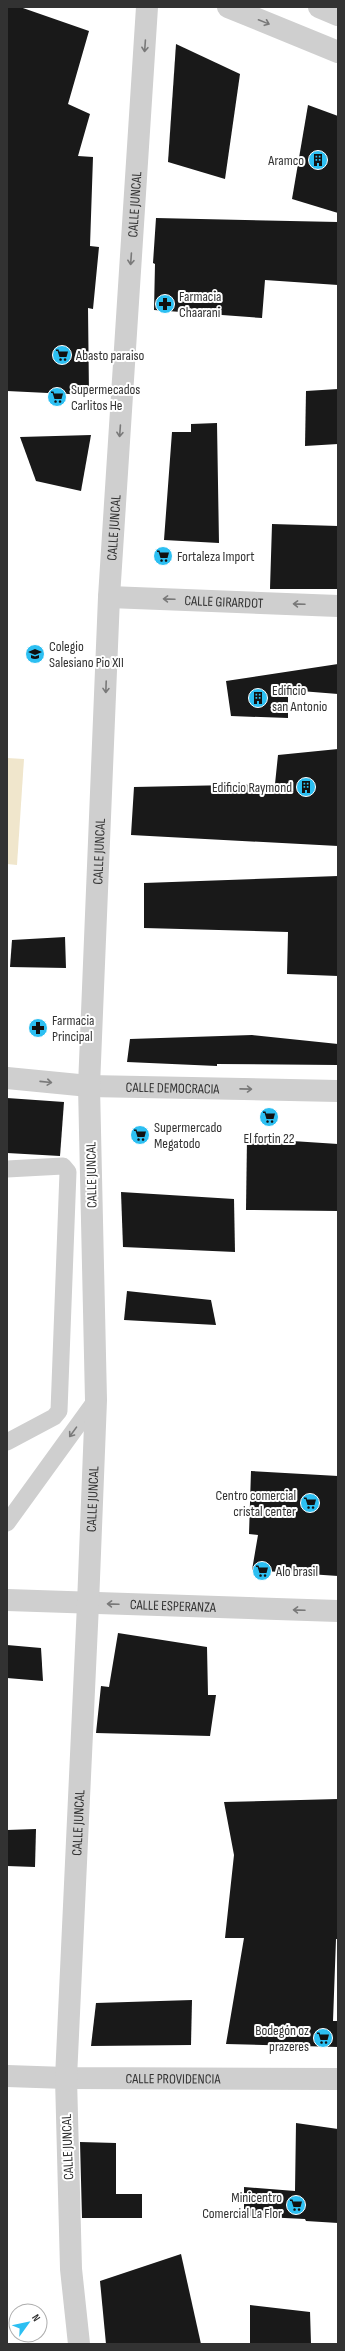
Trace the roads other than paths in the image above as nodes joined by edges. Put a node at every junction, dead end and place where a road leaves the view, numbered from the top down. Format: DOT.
graph roads {
  1 [pos="147,7"];
  2 [pos="228,7"];
  3 [pos="319,7"];
  4 [pos="338,15"];
  5 [pos="338,52"];
  6 [pos="109,596"];
  7 [pos="338,606"];
  8 [pos="7,1078"];
  9 [pos="89,1086"];
  10 [pos="338,1092"];
  11 [pos="7,1169"];
  12 [pos="96,1400"];
  13 [pos="7,1442"];
  14 [pos="7,1523"];
  15 [pos="7,1600"];
  16 [pos="88,1604"];
  17 [pos="338,1611"];
  18 [pos="7,2076"];
  19 [pos="66,2078"];
  20 [pos="338,2079"];
  21 [pos="79,2344"];
  1 -- 6 [label="street, CALLE JUNCAL, one-way"];
  2 -- 5 [label="street, one-way"];
  3 -- 4 [label="street"];
  7 -- 6 [label="street, CALLE GIRARDOT, one-way"];
  6 -- 9 [label="street, CALLE JUNCAL, one-way"];
  8 -- 9 [label="street, CALLE DEMOCRACIA, one-way"];
  9 -- 10 [label="street, CALLE DEMOCRACIA, one-way"];
  9 -- 12 [label="street, CALLE JUNCAL"];
  11 -- 13 [label="lane"];
  12 -- 14 [label="lane, one-way"];
  12 -- 16 [label="street, CALLE JUNCAL"];
  15 -- 16 [label="street, CALLE ESPERANZA"];
  17 -- 16 [label="street, CALLE ESPERANZA, one-way"];
  16 -- 19 [label="street, CALLE JUNCAL"];
  18 -- 19 [label="street, CALLE PROVIDENCIA"];
  19 -- 20 [label="street, CALLE PROVIDENCIA"];
  19 -- 21 [label="street, CALLE JUNCAL"];
}
